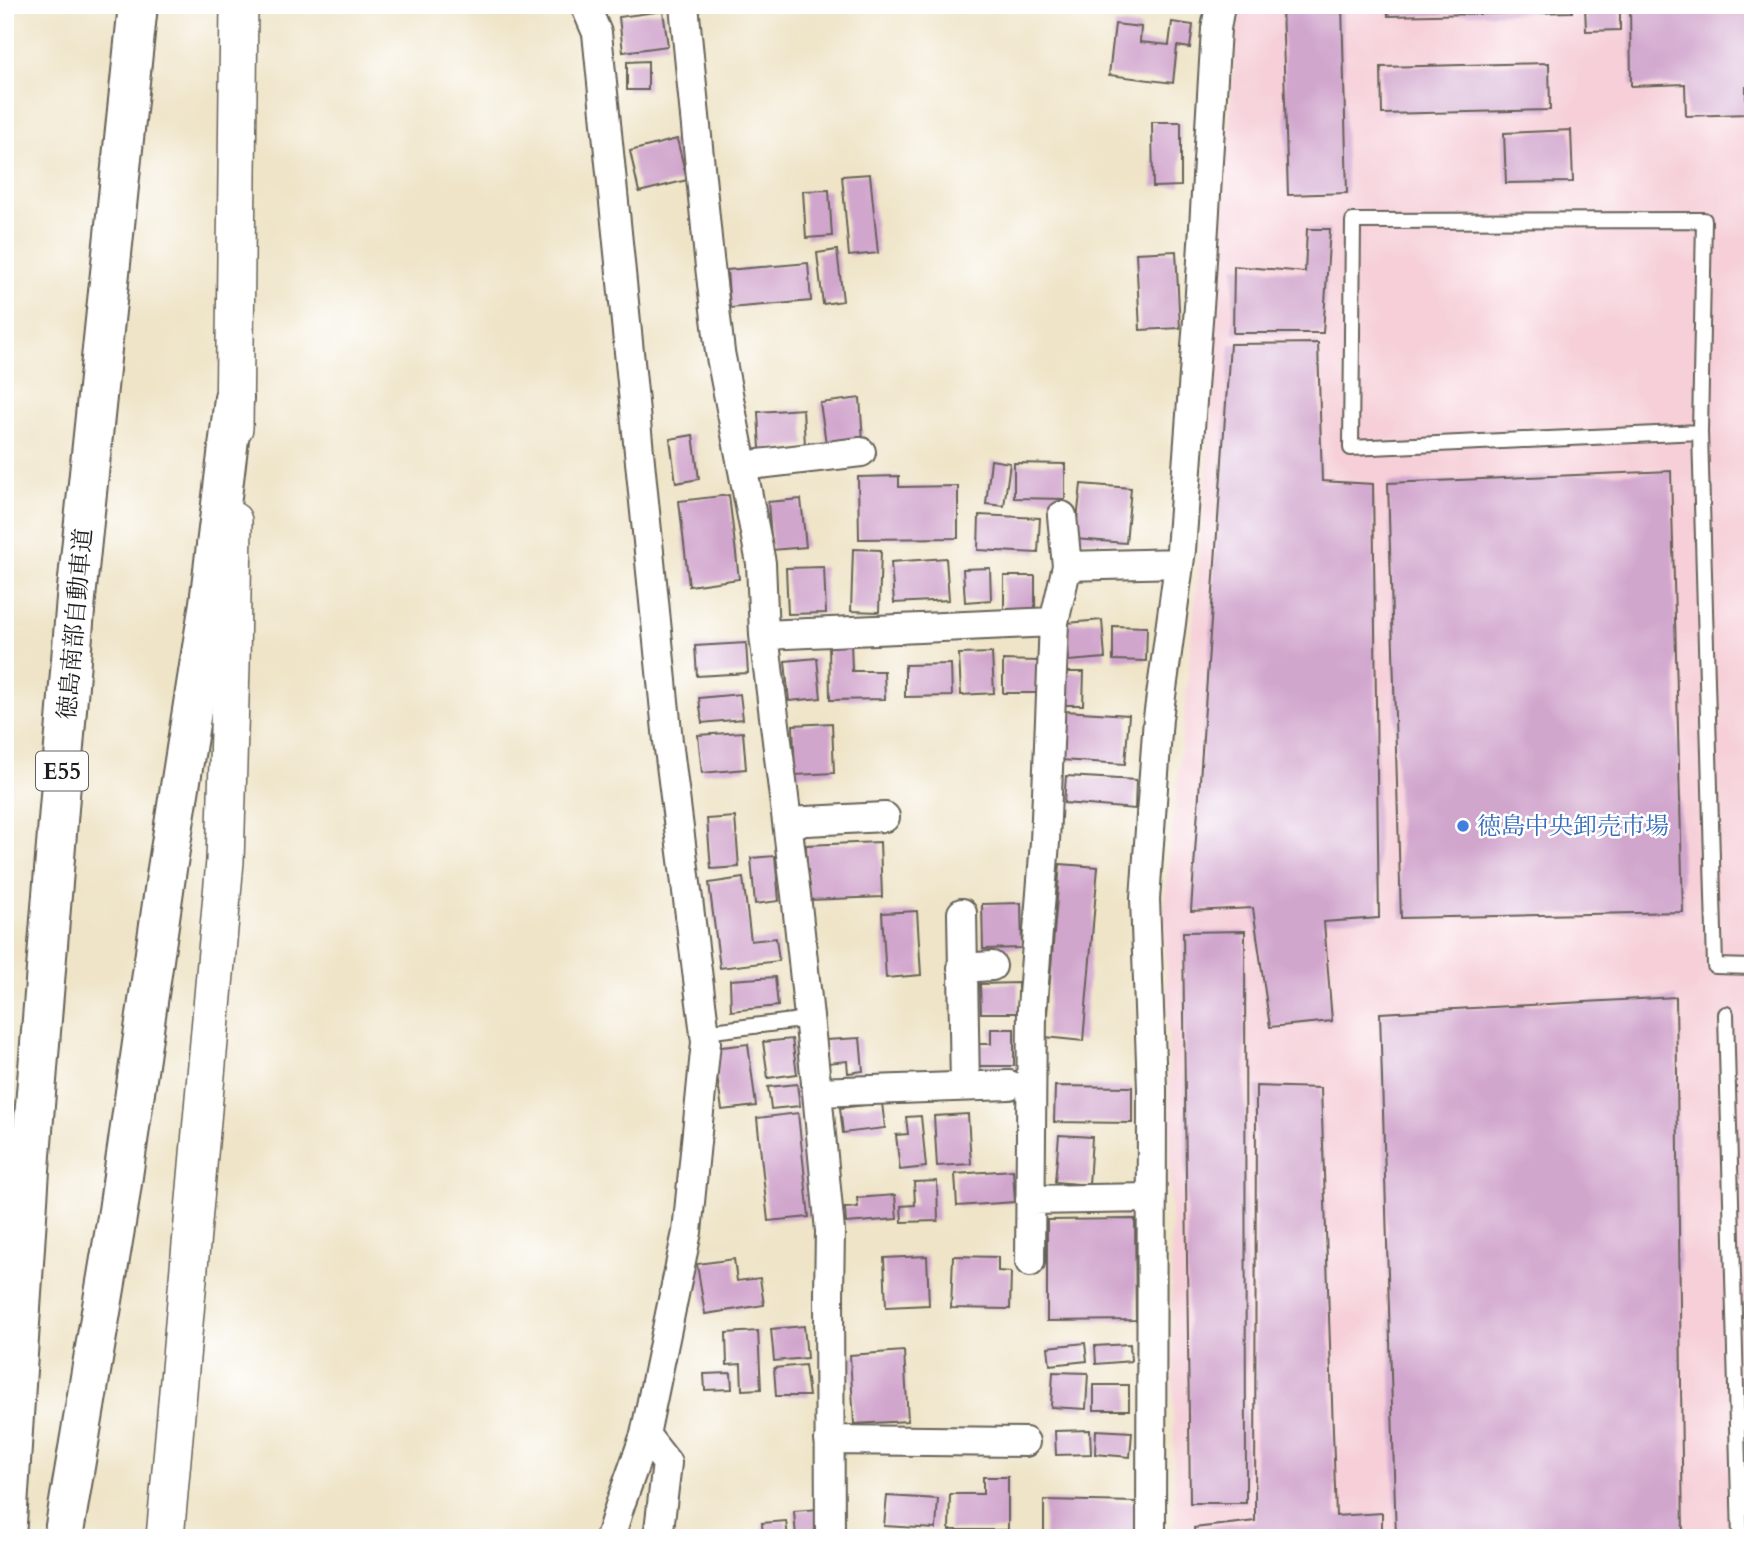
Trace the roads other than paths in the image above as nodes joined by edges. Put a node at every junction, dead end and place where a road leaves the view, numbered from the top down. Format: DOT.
graph roads {
  1 [pos="138,5"];
  2 [pos="239,5"];
  3 [pos="684,5"];
  4 [pos="1220,5"];
  5 [pos="587,7"];
  6 [pos="234,398"];
  7 [pos="1700,432"];
  8 [pos="861,452"];
  9 [pos="742,466"];
  10 [pos="1062,516"];
  11 [pos="1179,563"];
  12 [pos="1067,566"];
  13 [pos="1054,622"];
  14 [pos="764,635"];
  15 [pos="885,817"];
  16 [pos="787,822"];
  17 [pos="962,913"];
  18 [pos="992,966"];
  19 [pos="1753,967"];
  20 [pos="962,968"];
  21 [pos="1727,1014"];
  22 [pos="809,1019"];
  23 [pos="705,1032"];
  24 [pos="1009,1085"];
  25 [pos="965,1086"];
  26 [pos="817,1092"];
  27 [pos="1151,1198"];
  28 [pos="1030,1200"];
  29 [pos="1030,1262"];
  30 [pos="645,1435"];
  31 [pos="829,1440"];
  32 [pos="1025,1442"];
  33 [pos="6,1538"];
  34 [pos="63,1538"];
  35 [pos="165,1538"];
  36 [pos="610,1538"];
  37 [pos="658,1538"];
  38 [pos="830,1538"];
  39 [pos="1151,1538"];
  40 [pos="1740,1538"];
  1 -- 33 [label="highway, 徳島南部自動車道 / E55"];
  2 -- 6 [label="street"];
  3 -- 9 [label="street"];
  4 -- 11 [label="street"];
  5 -- 23 [label="street"];
  6 -- 34 [label="highway"];
  6 -- 35 [label="street"];
  7 -- 7 [label="lane"];
  7 -- 19 [label="lane"];
  8 -- 9 [label="street"];
  9 -- 14 [label="street"];
  10 -- 12 [label="street"];
  11 -- 12 [label="street"];
  11 -- 27 [label="street"];
  12 -- 13 [label="street"];
  13 -- 14 [label="street"];
  13 -- 28 [label="street"];
  14 -- 16 [label="street"];
  15 -- 16 [label="street"];
  16 -- 22 [label="street"];
  17 -- 20 [label="street"];
  18 -- 20 [label="street"];
  20 -- 25 [label="street"];
  21 -- 40 [label="lane"];
  22 -- 23 [label="lane"];
  22 -- 26 [label="street"];
  23 -- 30 [label="street"];
  24 -- 25 [label="street"];
  25 -- 26 [label="street"];
  26 -- 31 [label="street"];
  27 -- 28 [label="street"];
  27 -- 39 [label="street"];
  28 -- 29 [label="street"];
  30 -- 36 [label="street"];
  30 -- 37 [label="street"];
  31 -- 32 [label="street"];
  31 -- 38 [label="street"];
}
